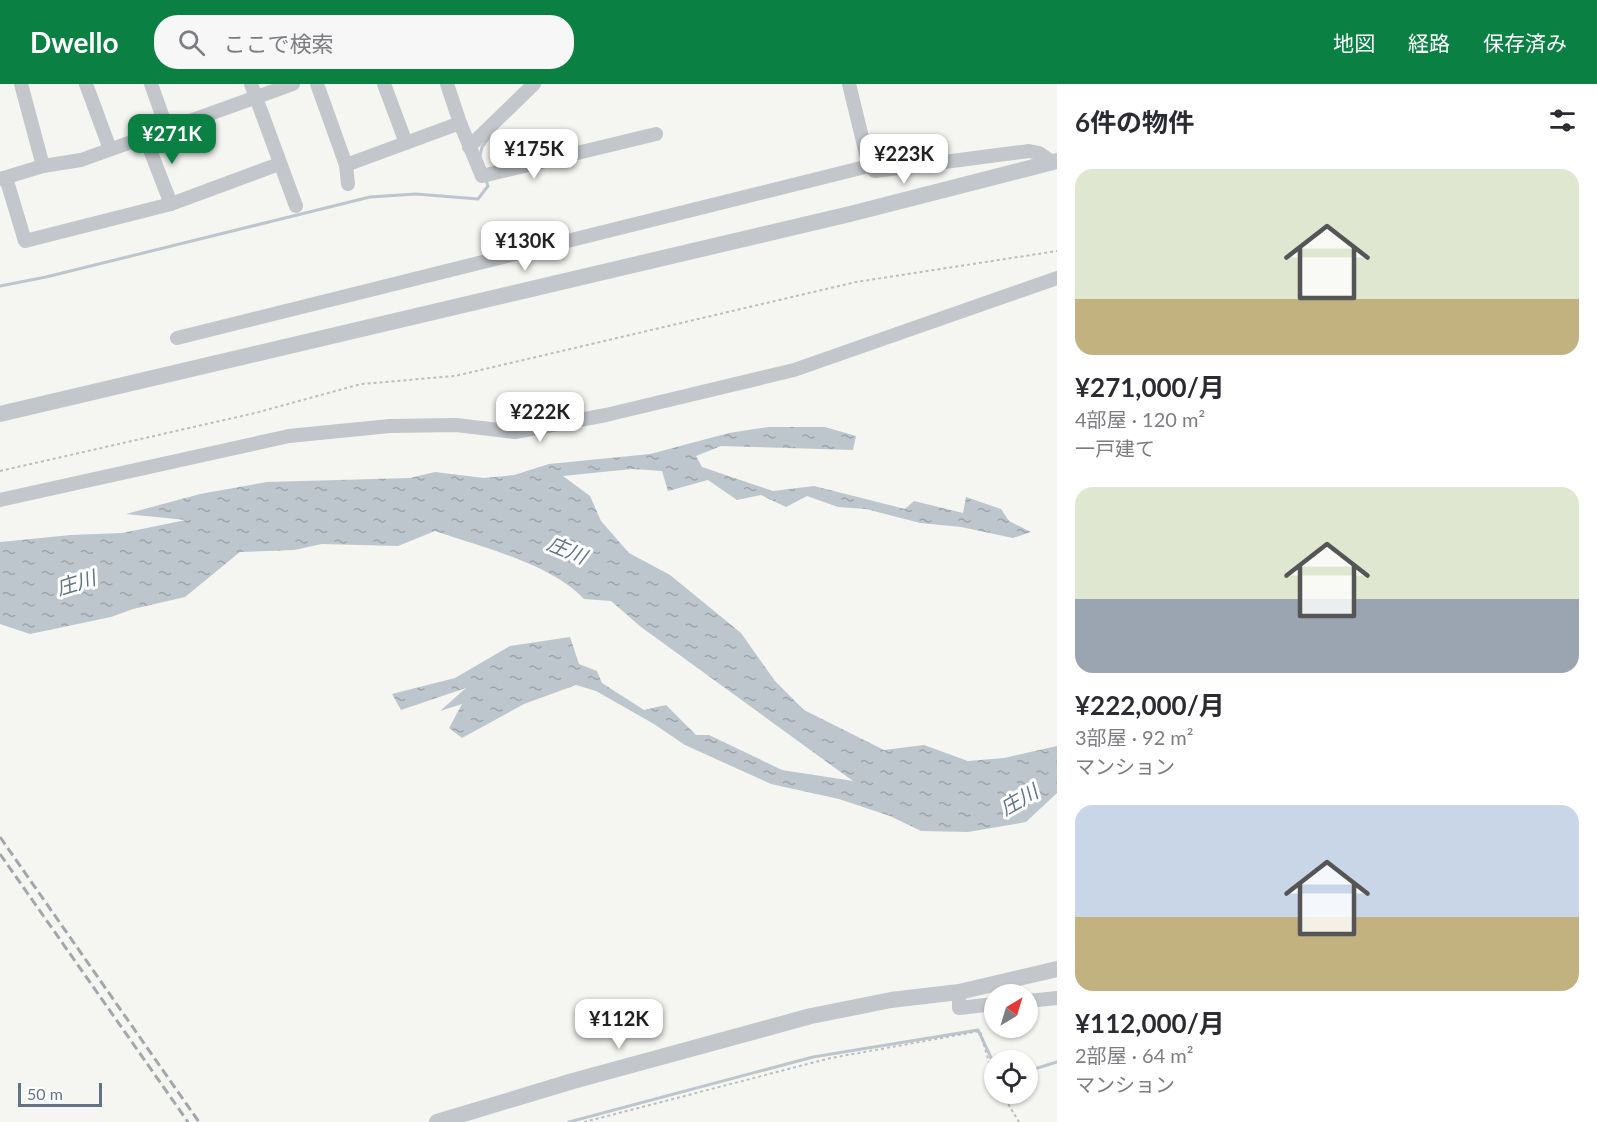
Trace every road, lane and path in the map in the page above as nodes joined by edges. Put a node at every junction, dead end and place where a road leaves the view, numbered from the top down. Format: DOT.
graph roads {
  1 [pos="21,84"];
  2 [pos="86,84"];
  3 [pos="151,84"];
  4 [pos="293,84"];
  5 [pos="317,84"];
  6 [pos="384,84"];
  7 [pos="447,84"];
  8 [pos="534,84"];
  9 [pos="849,84"];
  10 [pos="253,91"];
  11 [pos="460,123"];
  12 [pos="167,129"];
  13 [pos="656,134"];
  14 [pos="145,137"];
  15 [pos="406,143"];
  16 [pos="469,147"];
  17 [pos="110,149"];
  18 [pos="1055,162"];
  19 [pos="279,164"];
  20 [pos="346,165"];
  21 [pos="43,166"];
  22 [pos="869,166"];
  23 [pos="3,178"];
  24 [pos="348,184"];
  25 [pos="171,204"];
  26 [pos="296,206"];
  27 [pos="1057,251"];
  28 [pos="1057,278"];
  29 [pos="177,338"];
  30 [pos="0,414"];
  31 [pos="0,471"];
  32 [pos="0,500"];
  33 [pos="1057,969"];
  34 [pos="959,992"];
  35 [pos="1057,998"];
  36 [pos="1038,1000"];
  37 [pos="984,1005"];
  38 [pos="985,1050"];
  39 [pos="1008,1104"];
  40 [pos="437,1122"];
  41 [pos="584,1122"];
  42 [pos="1019,1122"];
  1 -- 21 [label="street"];
  2 -- 17 [label="street"];
  3 -- 12 [label="street"];
  4 -- 10 [label="street"];
  5 -- 20 [label="street"];
  6 -- 15 [label="street"];
  7 -- 11 [label="street"];
  8 -- 16 [label="street"];
  9 -- 22 [label="street"];
  10 -- 12 [label="street"];
  10 -- 19 [label="street"];
  11 -- 15 [label="street"];
  11 -- 16 [label="street"];
  12 -- 14 [label="street"];
  13 -- 16 [label="street"];
  14 -- 17 [label="street"];
  14 -- 25 [label="street"];
  15 -- 20 [label="street"];
  17 -- 21 [label="street"];
  18 -- 22 [label="street"];
  18 -- 30 [label="street"];
  19 -- 25 [label="street"];
  19 -- 26 [label="street"];
  20 -- 24 [label="street"];
  21 -- 23 [label="street"];
  22 -- 29 [label="street"];
  23 -- 25 [label="street"];
  27 -- 31 [label="path"];
  28 -- 32 [label="street"];
  33 -- 34 [label="street"];
  34 -- 37 [label="street"];
  34 -- 40 [label="street"];
  35 -- 36 [label="street"];
  38 -- 41 [label="path"];
  39 -- 42 [label="path"];
}
